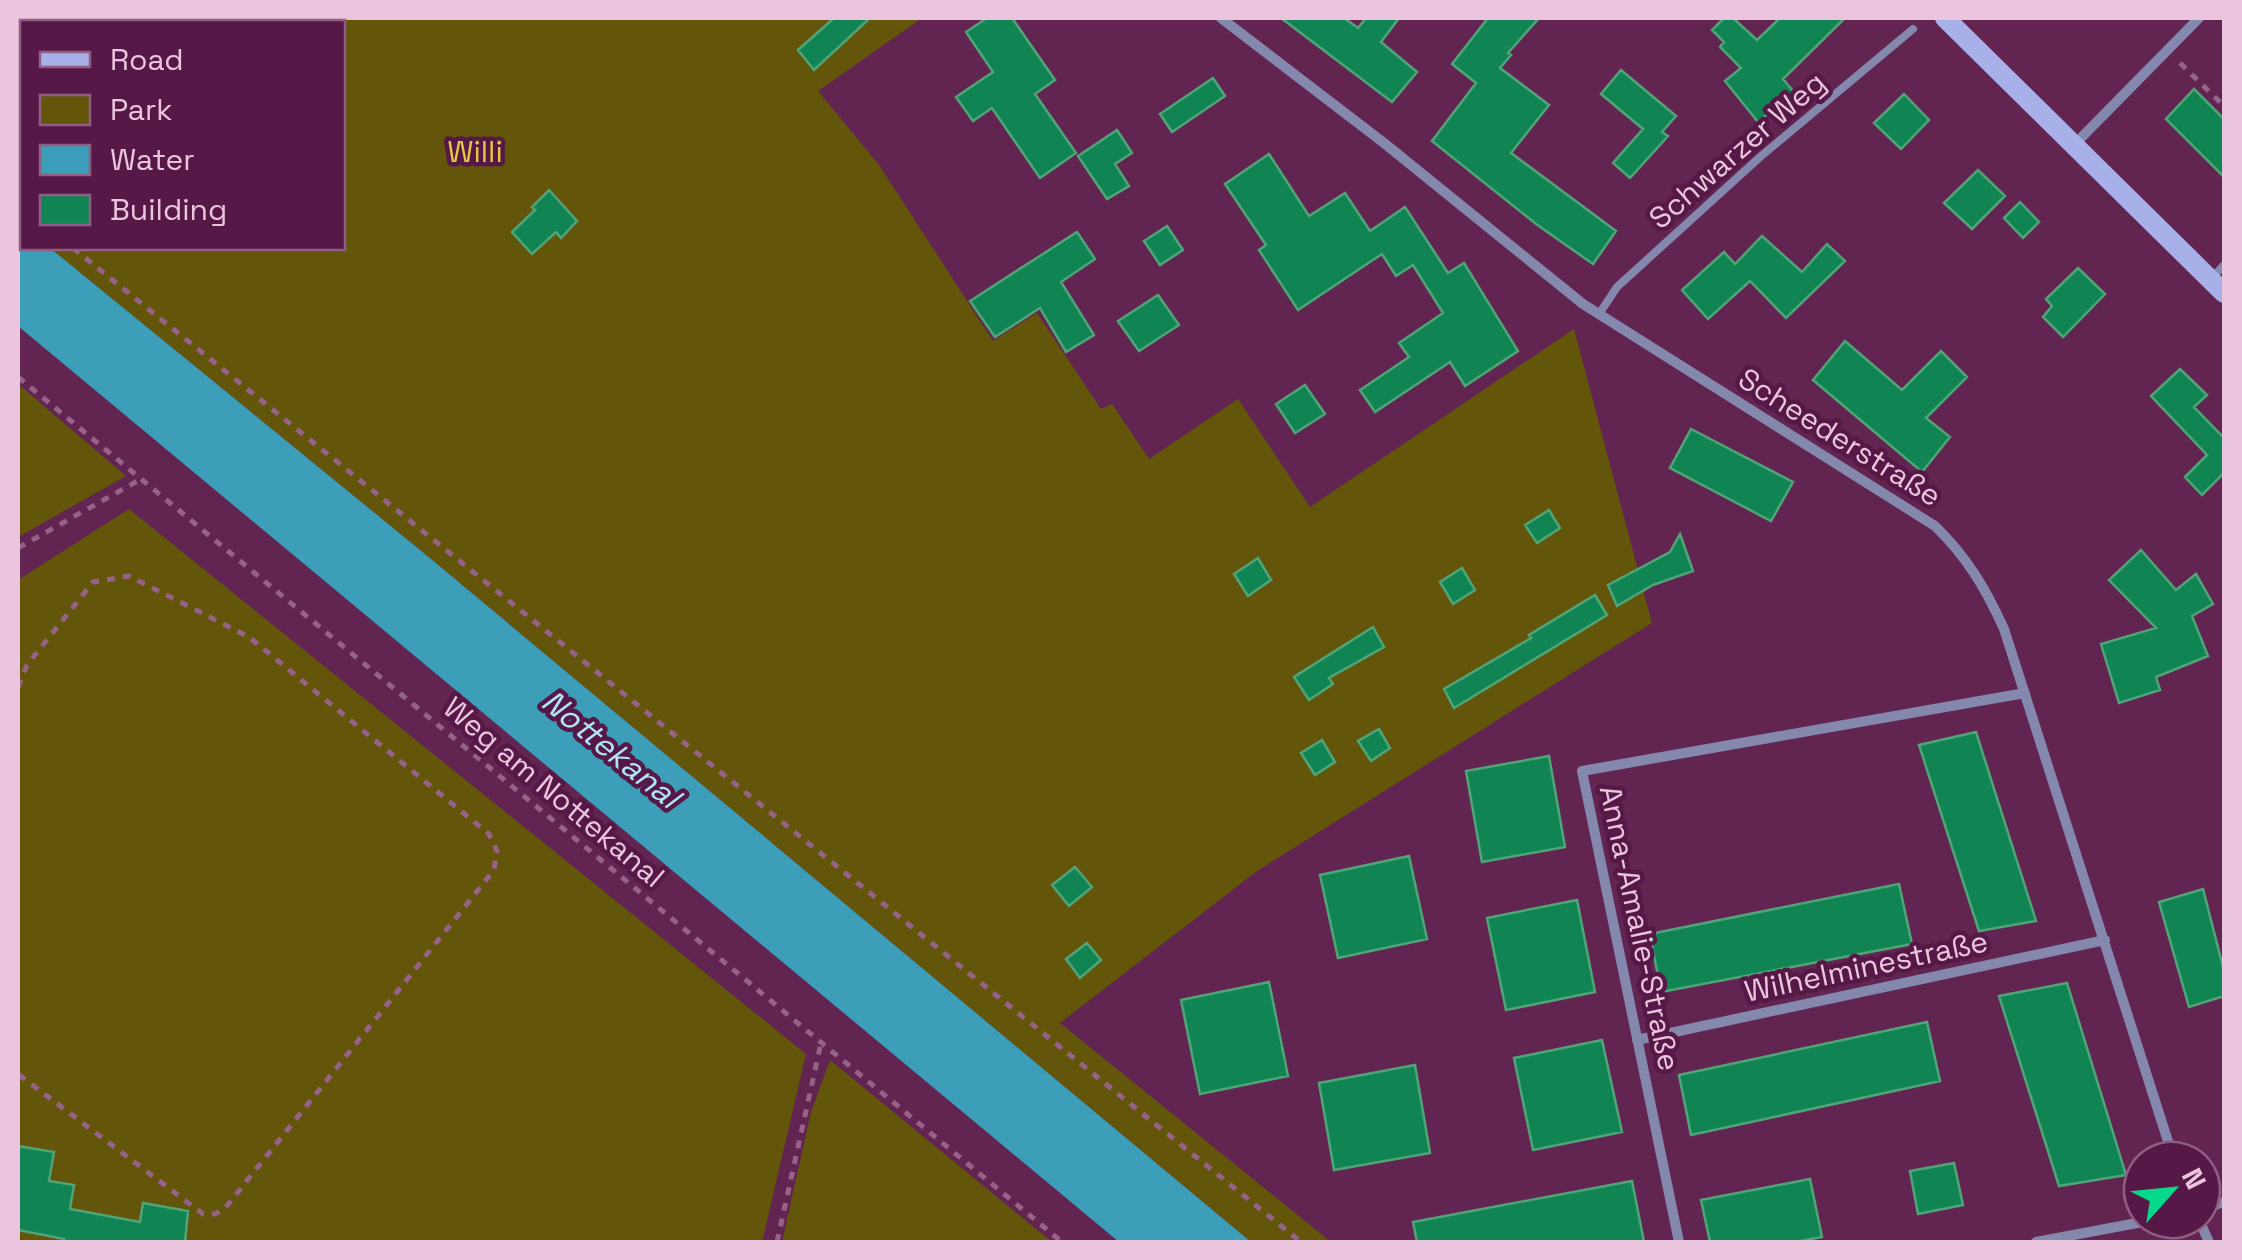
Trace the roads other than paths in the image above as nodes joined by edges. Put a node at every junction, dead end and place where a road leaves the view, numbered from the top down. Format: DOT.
graph roads {
  1 [pos="1221,18"];
  2 [pos="1946,18"];
  3 [pos="2199,18"];
  4 [pos="1913,29"];
  5 [pos="2074,146"];
  6 [pos="2220,279"];
  7 [pos="1599,314"];
  8 [pos="2024,693"];
  9 [pos="2105,940"];
  10 [pos="1637,1040"];
  11 [pos="2168,1140"];
  12 [pos="2122,1226"];
  13 [pos="1679,1242"];
  14 [pos="2036,1242"];
  1 -- 7 [label="street, Scheederstraße"];
  2 -- 5 [label="main road"];
  3 -- 5 [label="street"];
  4 -- 7 [label="lane, Schwarzer Weg"];
  5 -- 6 [label="main road"];
  7 -- 8 [label="street, Scheederstraße"];
  8 -- 9 [label="street, Scheederstraße"];
  8 -- 10 [label="street, Anna-Amalie-Straße"];
  9 -- 10 [label="street, Wilhelminestraße"];
  9 -- 11 [label="street, Scheederstraße"];
  10 -- 13 [label="street, Anna-Amalie-Straße"];
  12 -- 14 [label="street"];
}
